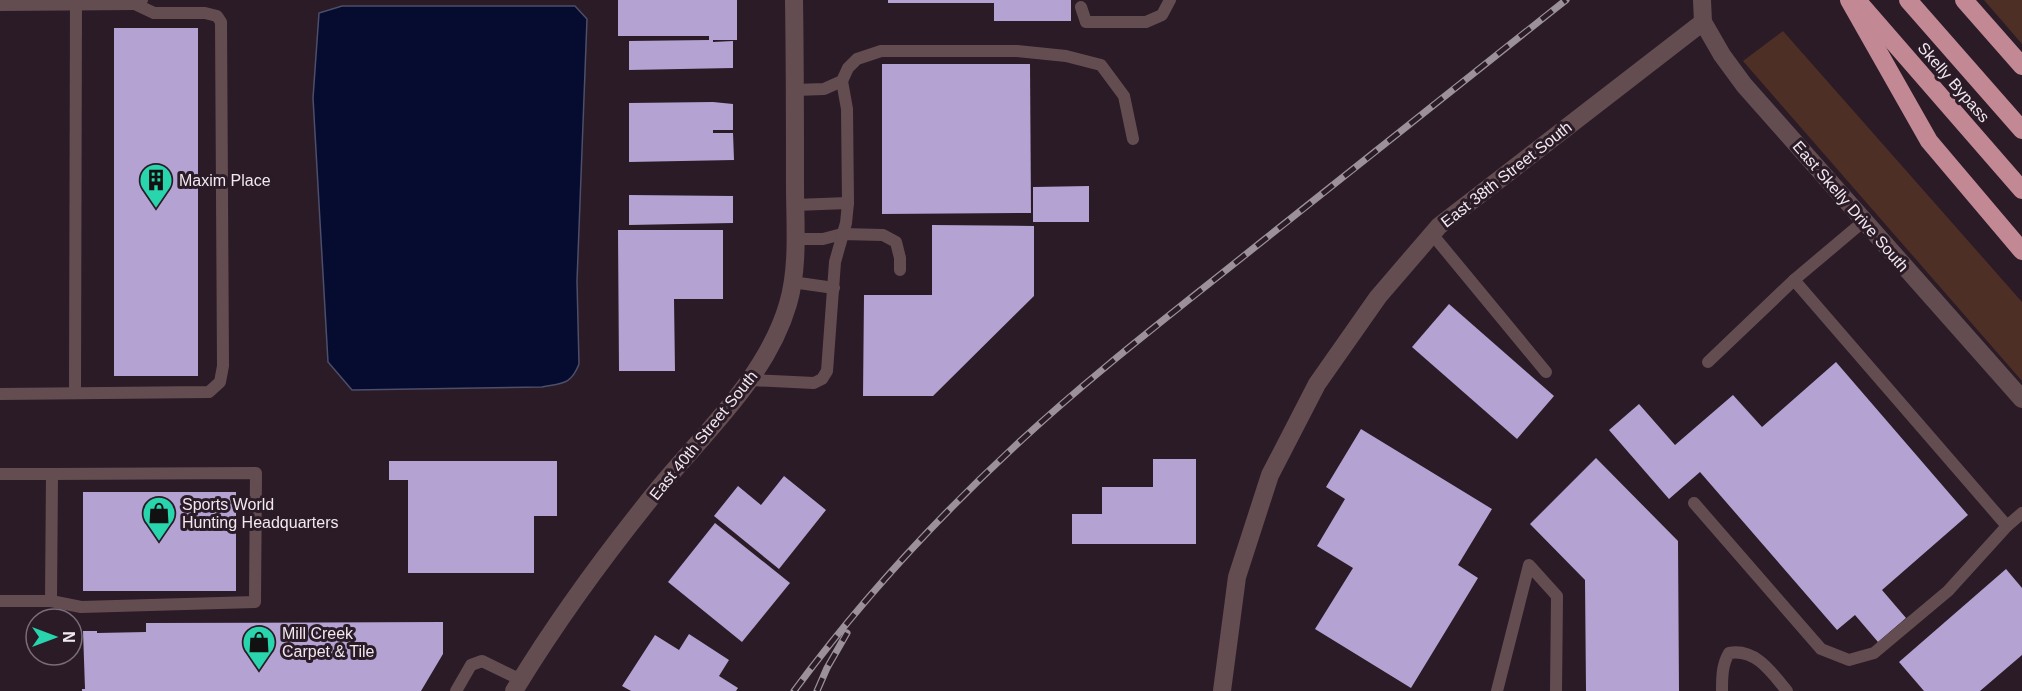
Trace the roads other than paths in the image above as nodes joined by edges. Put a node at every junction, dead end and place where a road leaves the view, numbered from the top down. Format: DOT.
graph roads {
  1 [pos="794,0"];
  2 [pos="1170,0"];
  3 [pos="1702,0"];
  4 [pos="1850,0"];
  5 [pos="1857,0"];
  6 [pos="1908,0"];
  7 [pos="1964,0"];
  8 [pos="76,2"];
  9 [pos="138,2"];
  10 [pos="0,4"];
  11 [pos="1082,7"];
  12 [pos="1703,22"];
  13 [pos="2022,66"];
  14 [pos="842,81"];
  15 [pos="795,90"];
  16 [pos="2022,130"];
  17 [pos="1132,139"];
  18 [pos="2022,190"];
  19 [pos="848,203"];
  20 [pos="795,205"];
  21 [pos="1864,221"];
  22 [pos="843,234"];
  23 [pos="1432,234"];
  24 [pos="795,238"];
  25 [pos="2022,251"];
  26 [pos="900,270"];
  27 [pos="1794,280"];
  28 [pos="792,282"];
  29 [pos="834,288"];
  30 [pos="1708,362"];
  31 [pos="1546,372"];
  32 [pos="751,380"];
  33 [pos="75,393"];
  34 [pos="0,394"];
  35 [pos="2022,399"];
  36 [pos="0,474"];
  37 [pos="52,474"];
  38 [pos="1694,503"];
  39 [pos="2022,513"];
  40 [pos="2007,526"];
  41 [pos="0,601"];
  42 [pos="51,601"];
  43 [pos="517,686"];
  44 [pos="456,691"];
  45 [pos="1222,691"];
  46 [pos="1497,691"];
  47 [pos="1556,691"];
  48 [pos="1722,691"];
  49 [pos="1787,691"];
  1 -- 15 [label="street, East 40th Street South"];
  2 -- 11 [label="lane"];
  3 -- 12 [label="street, East Skelly Drive South"];
  4 -- 25 [label="highway"];
  5 -- 18 [label="highway, Skelly Bypass"];
  6 -- 16 [label="highway, Skelly Bypass"];
  7 -- 13 [label="highway"];
  8 -- 9 [label="lane"];
  8 -- 10 [label="lane"];
  8 -- 33 [label="lane"];
  9 -- 33 [label="lane"];
  12 -- 21 [label="street, East Skelly Drive South"];
  12 -- 23 [label="street, East 38th Street South"];
  14 -- 15 [label="lane"];
  14 -- 17 [label="lane"];
  14 -- 19 [label="lane"];
  15 -- 20 [label="street, East 40th Street South"];
  19 -- 20 [label="lane"];
  19 -- 22 [label="lane"];
  20 -- 24 [label="street, East 40th Street South"];
  21 -- 27 [label="lane"];
  21 -- 35 [label="street, East Skelly Drive South"];
  22 -- 24 [label="lane"];
  22 -- 26 [label="lane"];
  22 -- 29 [label="lane"];
  23 -- 31 [label="lane"];
  23 -- 45 [label="street, East 38th Street South"];
  24 -- 28 [label="street, East 40th Street South"];
  27 -- 30 [label="lane"];
  27 -- 40 [label="lane"];
  28 -- 29 [label="lane"];
  28 -- 32 [label="street, East 40th Street South"];
  29 -- 32 [label="lane"];
  32 -- 43 [label="street, East 40th Street South"];
  33 -- 34 [label="lane"];
  36 -- 37 [label="lane"];
  37 -- 42 [label="lane"];
  37 -- 42 [label="lane"];
  38 -- 40 [label="lane"];
  39 -- 40 [label="lane"];
  41 -- 42 [label="lane"];
  43 -- 44 [label="lane"];
  46 -- 47 [label="lane"];
  48 -- 49 [label="lane"];
}
